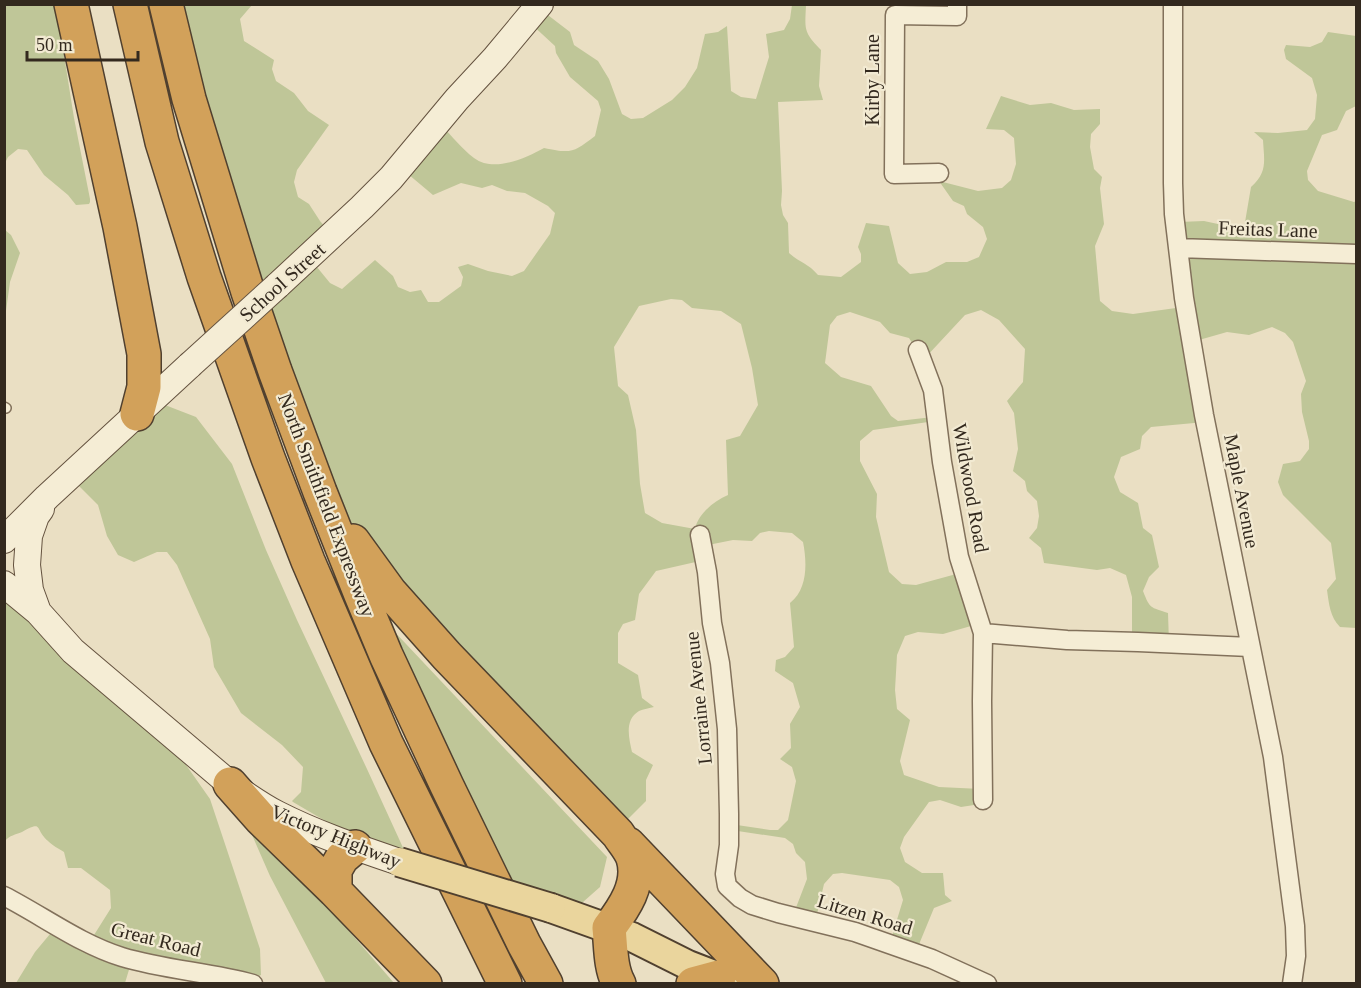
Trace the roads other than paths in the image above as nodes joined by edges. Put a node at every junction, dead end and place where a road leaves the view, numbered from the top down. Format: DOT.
graph roads {
  1 [pos="71,4"];
  2 [pos="130,4"];
  3 [pos="166,4"];
  4 [pos="540,4"];
  5 [pos="957,4"];
  6 [pos="1173,4"];
  7 [pos="939,173"];
  8 [pos="1178,248"];
  9 [pos="1356,254"];
  10 [pos="918,350"];
  11 [pos="137,414"];
  12 [pos="303,448"];
  13 [pos="47,497"];
  14 [pos="700,535"];
  15 [pos="4,540"];
  16 [pos="4,584"];
  17 [pos="38,612"];
  18 [pos="983,633"];
  19 [pos="1250,647"];
  20 [pos="230,784"];
  21 [pos="983,800"];
  22 [pos="618,834"];
  23 [pos="355,847"];
  24 [pos="399,862"];
  25 [pos="335,891"];
  26 [pos="730,891"];
  27 [pos="4,896"];
  28 [pos="609,928"];
  29 [pos="245,981"];
  30 [pos="714,981"];
  31 [pos="425,984"];
  32 [pos="505,984"];
  33 [pos="546,984"];
  34 [pos="619,984"];
  35 [pos="762,984"];
  36 [pos="987,984"];
  37 [pos="1292,984"];
  1 -- 11 [label="highway"];
  2 -- 32 [label="highway, North Smithfield Expressway"];
  3 -- 12 [label="highway, North Smithfield Expressway"];
  4 -- 11 [label="street, School Street, bridge"];
  5 -- 7 [label="street, Kirby Lane"];
  6 -- 8 [label="street, Maple Avenue"];
  8 -- 9 [label="street, Freitas Lane"];
  8 -- 19 [label="street, Maple Avenue"];
  10 -- 18 [label="street, Wildwood Road"];
  11 -- 13 [label="street, School Street"];
  12 -- 22 [label="highway"];
  12 -- 33 [label="highway, North Smithfield Expressway"];
  13 -- 15 [label="street, School Street"];
  13 -- 17 [label="street"];
  14 -- 26 [label="street, Lorraine Avenue"];
  16 -- 17 [label="street, Victory Highway"];
  17 -- 20 [label="street, Victory Highway"];
  18 -- 19 [label="street"];
  18 -- 21 [label="street, Wildwood Road"];
  19 -- 37 [label="street, Maple Avenue"];
  20 -- 23 [label="street, Victory Highway"];
  20 -- 25 [label="highway"];
  22 -- 28 [label="highway"];
  22 -- 35 [label="highway"];
  23 -- 24 [label="street, Victory Highway"];
  23 -- 25 [label="highway"];
  24 -- 28 [label="main road, Victory Highway, bridge"];
  25 -- 31 [label="highway"];
  26 -- 36 [label="street, Litzen Road"];
  27 -- 29 [label="street, Great Road"];
  28 -- 30 [label="main road, Victory Highway"];
  28 -- 34 [label="highway"];
}
